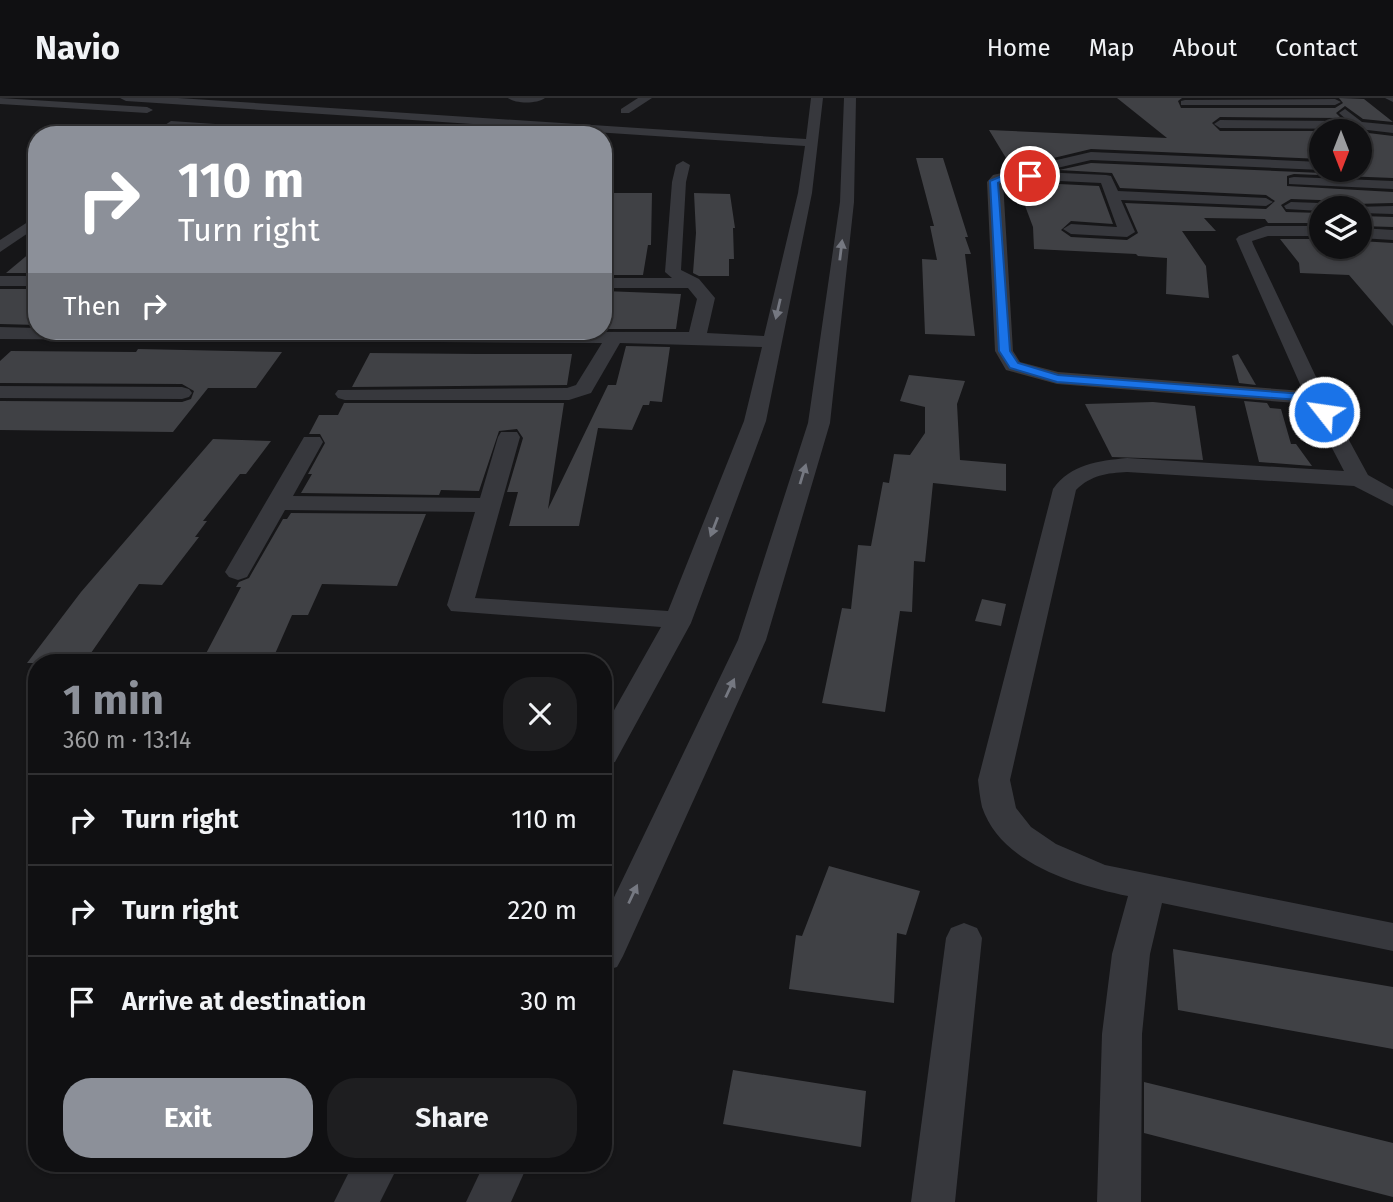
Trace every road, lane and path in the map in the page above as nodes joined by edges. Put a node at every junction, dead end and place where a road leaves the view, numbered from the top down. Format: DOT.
graph roads {
  1 [pos="126,98"];
  2 [pos="514,98"];
  3 [pos="646,98"];
  4 [pos="817,98"];
  5 [pos="850,98"];
  6 [pos="537,99"];
  7 [pos="1333,100"];
  8 [pos="0,101"];
  9 [pos="1185,103"];
  10 [pos="625,111"];
  11 [pos="1353,119"];
  12 [pos="1220,124"];
  13 [pos="171,125"];
  14 [pos="1309,125"];
  15 [pos="186,126"];
  16 [pos="375,126"];
  17 [pos="510,126"];
  18 [pos="1372,127"];
  19 [pos="1393,129"];
  20 [pos="612,133"];
  21 [pos="612,139"];
  22 [pos="811,148"];
  23 [pos="1237,162"];
  24 [pos="683,165"];
  25 [pos="1309,165"];
  26 [pos="1011,174"];
  27 [pos="1275,180"];
  28 [pos="1309,180"];
  29 [pos="1372,181"];
  30 [pos="1367,182"];
  31 [pos="1393,185"];
  32 [pos="1112,195"];
  33 [pos="1266,202"];
  34 [pos="1291,206"];
  35 [pos="1309,207"];
  36 [pos="1372,209"];
  37 [pos="1393,209"];
  38 [pos="28,227"];
  39 [pos="1071,229"];
  40 [pos="1287,230"];
  41 [pos="1309,231"];
  42 [pos="1372,233"];
  43 [pos="1393,234"];
  44 [pos="0,247"];
  45 [pos="0,281"];
  46 [pos="28,281"];
  47 [pos="612,283"];
  48 [pos="693,283"];
  49 [pos="0,333"];
  50 [pos="28,333"];
  51 [pos="614,338"];
  52 [pos="697,338"];
  53 [pos="771,342"];
  54 [pos="0,392"];
  55 [pos="183,393"];
  56 [pos="345,394"];
  57 [pos="1316,398"];
  58 [pos="509,437"];
  59 [pos="312,442"];
  60 [pos="1359,479"];
  61 [pos="1393,499"];
  62 [pos="277,503"];
  63 [pos="489,505"];
  64 [pos="238,572"];
  65 [pos="678,620"];
  66 [pos="612,740"];
  67 [pos="1148,889"];
  68 [pos="1393,937"];
  69 [pos="964,938"];
  70 [pos="612,939"];
  71 [pos="373,1172"];
  72 [pos="502,1172"];
  73 [pos="356,1202"];
  74 [pos="488,1202"];
  75 [pos="933,1202"];
  76 [pos="1119,1202"];
  1 -- 17 [label="street"];
  2 -- 6 [label="street"];
  3 -- 10 [label="street"];
  4 -- 22 [label="street"];
  70 -- 5 [label="street, one-way"];
  7 -- 9 [label="street"];
  7 -- 11 [label="street"];
  8 -- 16 [label="street"];
  12 -- 14 [label="street"];
  13 -- 15 [label="street"];
  18 -- 19 [label="street"];
  20 -- 22 [label="street"];
  21 -- 22 [label="street"];
  22 -- 53 [label="street, one-way"];
  23 -- 25 [label="street"];
  23 -- 26 [label="street"];
  23 -- 33 [label="street"];
  24 -- 48 [label="street"];
  26 -- 32 [label="street"];
  26 -- 57 [label="street"];
  27 -- 28 [label="street"];
  29 -- 31 [label="street"];
  30 -- 37 [label="street"];
  32 -- 33 [label="street"];
  32 -- 39 [label="street"];
  33 -- 40 [label="street"];
  34 -- 35 [label="street"];
  36 -- 37 [label="street"];
  38 -- 44 [label="street"];
  40 -- 41 [label="street"];
  40 -- 57 [label="street"];
  42 -- 43 [label="street"];
  45 -- 46 [label="street"];
  47 -- 48 [label="street"];
  48 -- 52 [label="street"];
  49 -- 50 [label="street"];
  51 -- 52 [label="street"];
  51 -- 56 [label="street"];
  52 -- 53 [label="street"];
  53 -- 65 [label="street, one-way"];
  54 -- 55 [label="street"];
  57 -- 60 [label="street"];
  58 -- 63 [label="street"];
  59 -- 62 [label="street"];
  60 -- 61 [label="street"];
  60 -- 67 [label="street"];
  62 -- 63 [label="street"];
  62 -- 64 [label="street"];
  63 -- 65 [label="street"];
  65 -- 66 [label="street"];
  67 -- 68 [label="street"];
  67 -- 76 [label="street"];
  69 -- 75 [label="street"];
  71 -- 73 [label="street"];
  72 -- 74 [label="street"];
}
